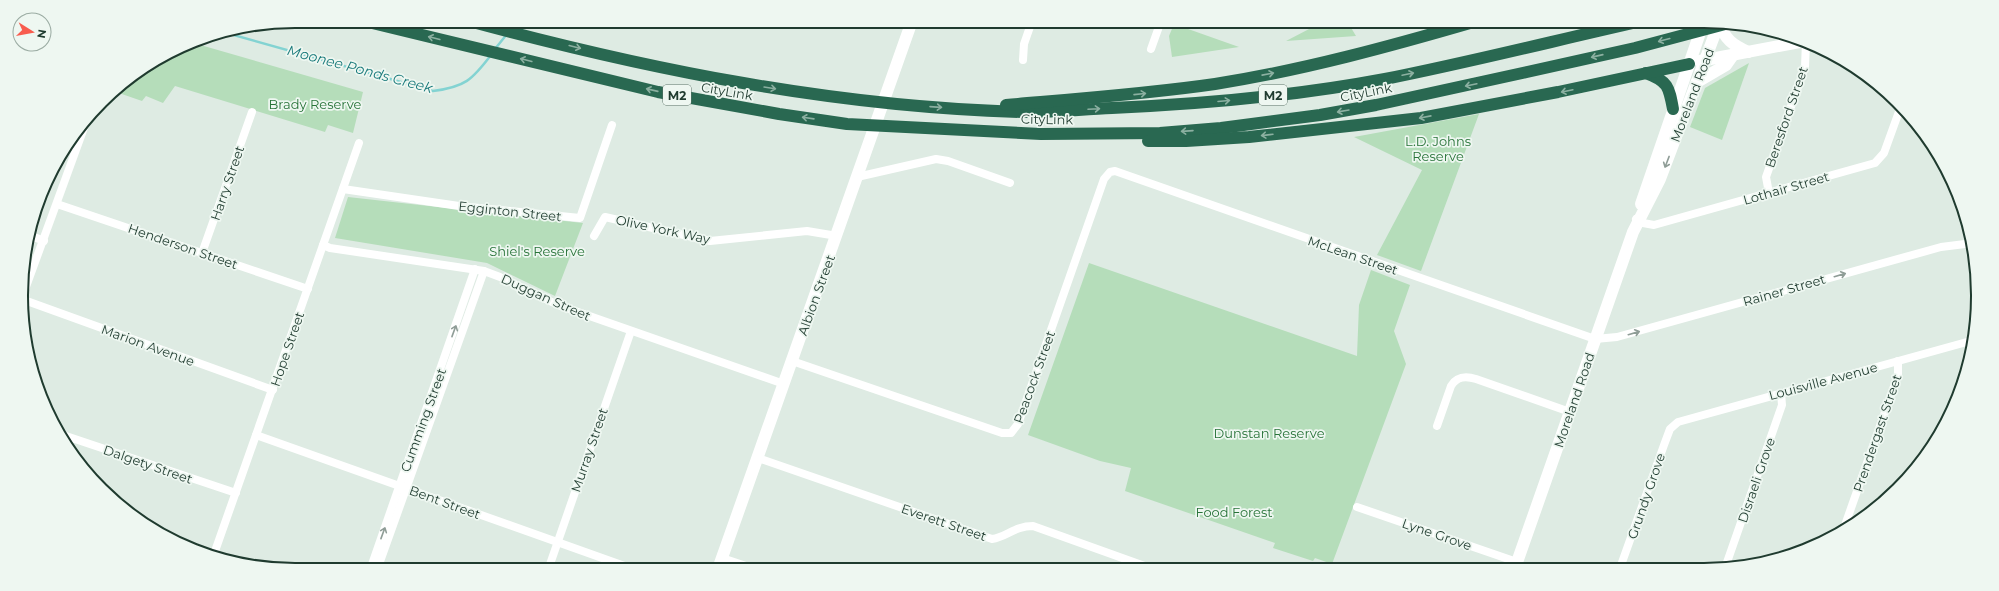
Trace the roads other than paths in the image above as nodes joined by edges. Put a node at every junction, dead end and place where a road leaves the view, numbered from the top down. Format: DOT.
graph roads {
  1 [pos="393,28"];
  2 [pos="496,28"];
  3 [pos="910,28"];
  4 [pos="1030,28"];
  5 [pos="1158,28"];
  6 [pos="1451,28"];
  7 [pos="1611,28"];
  8 [pos="1702,28"];
  9 [pos="1712,28"];
  10 [pos="1718,29"];
  11 [pos="1722,29"];
  12 [pos="1793,43"];
  13 [pos="1806,48"];
  14 [pos="1151,49"];
  15 [pos="1733,49"];
  16 [pos="1707,55"];
  17 [pos="1691,59"];
  18 [pos="1023,60"];
  19 [pos="1646,74"];
  20 [pos="1697,82"];
  21 [pos="961,108"];
  22 [pos="1673,109"];
  23 [pos="252,112"];
  24 [pos="1901,115"];
  25 [pos="612,125"];
  26 [pos="1041,134"];
  27 [pos="82,135"];
  28 [pos="359,143"];
  29 [pos="1110,172"];
  30 [pos="857,177"];
  31 [pos="1010,183"];
  32 [pos="343,189"];
  33 [pos="1769,193"];
  34 [pos="57,204"];
  35 [pos="1637,220"];
  36 [pos="594,236"];
  37 [pos="837,236"];
  38 [pos="34,237"];
  39 [pos="44,240"];
  40 [pos="1966,244"];
  41 [pos="323,245"];
  42 [pos="202,253"];
  43 [pos="475,270"];
  44 [pos="484,271"];
  45 [pos="29,280"];
  46 [pos="308,289"];
  47 [pos="28,302"];
  48 [pos="631,331"];
  49 [pos="1595,339"];
  50 [pos="1967,342"];
  51 [pos="452,349"];
  52 [pos="792,360"];
  53 [pos="1898,361"];
  54 [pos="784,384"];
  55 [pos="272,390"];
  56 [pos="1782,393"];
  57 [pos="1570,412"];
  58 [pos="1437,426"];
  59 [pos="1674,426"];
  60 [pos="256,436"];
  61 [pos="69,437"];
  62 [pos="758,458"];
  63 [pos="403,487"];
  64 [pos="236,493"];
  65 [pos="1357,507"];
  66 [pos="1846,521"];
  67 [pos="557,542"];
  68 [pos="215,551"];
  69 [pos="1727,562"];
  70 [pos="373,563"];
  71 [pos="379,563"];
  72 [pos="550,563"];
  73 [pos="614,563"];
  74 [pos="720,563"];
  75 [pos="1136,563"];
  76 [pos="1511,563"];
  77 [pos="1517,563"];
  78 [pos="1622,563"];
  26 -- 1 [label="highway, CityLink / M2, one-way"];
  2 -- 21 [label="highway, CityLink / M2, one-way"];
  3 -- 30 [label="street, Albion Street"];
  4 -- 18 [label="street"];
  5 -- 14 [label="street"];
  21 -- 6 [label="highway, one-way"];
  21 -- 7 [label="highway, CityLink / M2, one-way"];
  8 -- 17 [label="street, Moreland Road"];
  9 -- 26 [label="highway, CityLink / M2, one-way"];
  10 -- 16 [label="street, Moreland Road"];
  11 -- 15 [label="street"];
  12 -- 15 [label="street"];
  13 -- 33 [label="street, Beresford Street"];
  15 -- 16 [label="street"];
  15 -- 20 [label="street"];
  16 -- 17 [label="street"];
  16 -- 20 [label="street, Moreland Road"];
  17 -- 19 [label="highway"];
  17 -- 22 [label="street, Moreland Road"];
  19 -- 22 [label="highway"];
  19 -- 26 [label="highway, one-way"];
  20 -- 35 [label="street, Moreland Road, one-way"];
  22 -- 35 [label="street, Moreland Road"];
  23 -- 42 [label="street, Harry Street"];
  24 -- 33 [label="street, Lothair Street"];
  25 -- 32 [label="street, Egginton Street"];
  27 -- 34 [label="street"];
  28 -- 32 [label="street, Hope Street"];
  29 -- 49 [label="street, McLean Street"];
  29 -- 52 [label="street, Peacock Street"];
  30 -- 31 [label="street"];
  30 -- 37 [label="street, Albion Street"];
  32 -- 41 [label="street, Hope Street"];
  33 -- 35 [label="street, Lothair Street"];
  34 -- 39 [label="street"];
  34 -- 42 [label="street, Henderson Street"];
  35 -- 49 [label="street, Moreland Road"];
  36 -- 37 [label="street, Olive York Way"];
  37 -- 52 [label="street, Albion Street"];
  38 -- 39 [label="street"];
  39 -- 45 [label="street"];
  49 -- 40 [label="street, Rainer Street, one-way"];
  41 -- 43 [label="street, Duggan Street"];
  41 -- 46 [label="street, Hope Street"];
  42 -- 46 [label="street, Henderson Street"];
  43 -- 44 [label="street, Duggan Street"];
  51 -- 43 [label="street, Cumming Street, one-way"];
  44 -- 48 [label="street, Duggan Street"];
  44 -- 51 [label="street, Cumming Street"];
  46 -- 55 [label="street, Hope Street"];
  47 -- 55 [label="street, Marion Avenue"];
  48 -- 54 [label="street, Duggan Street"];
  48 -- 67 [label="street, Murray Street"];
  49 -- 57 [label="street, Moreland Road"];
  50 -- 53 [label="street, Louisville Avenue"];
  51 -- 63 [label="street, Cumming Street"];
  52 -- 54 [label="street, Albion Street"];
  53 -- 56 [label="street, Louisville Avenue"];
  53 -- 66 [label="street, Prendergast Street"];
  54 -- 62 [label="street, Albion Street"];
  55 -- 60 [label="street, Hope Street"];
  56 -- 59 [label="street, Louisville Avenue"];
  56 -- 69 [label="street, Disraeli Grove"];
  57 -- 58 [label="street"];
  57 -- 77 [label="street, Moreland Road"];
  59 -- 78 [label="street, Grundy Grove"];
  60 -- 63 [label="street, Bent Street"];
  60 -- 64 [label="street, Hope Street"];
  61 -- 64 [label="street, Dalgety Street"];
  62 -- 74 [label="street, Albion Street"];
  62 -- 75 [label="street, Everett Street"];
  63 -- 67 [label="street, Bent Street"];
  70 -- 63 [label="street, Cumming Street, one-way"];
  63 -- 71 [label="street, Cumming Street"];
  64 -- 68 [label="street, Hope Street"];
  65 -- 76 [label="street, Lyne Grove"];
  67 -- 72 [label="street, Murray Street"];
  67 -- 73 [label="street, Bent Street"];
}
